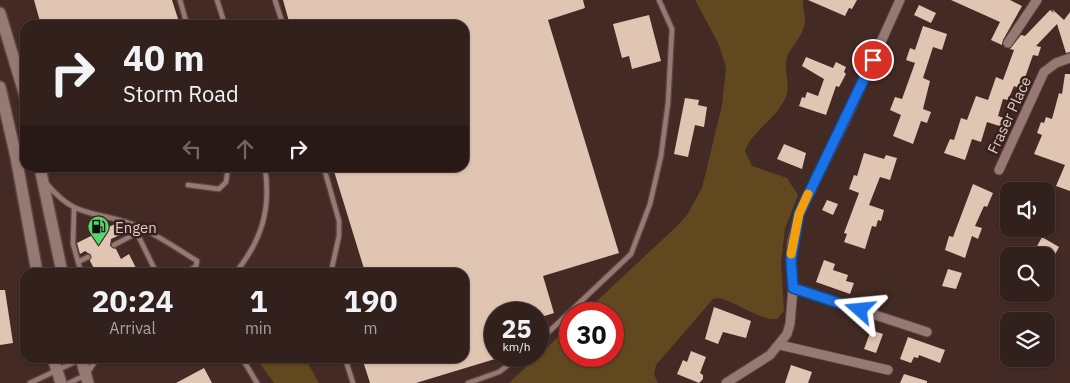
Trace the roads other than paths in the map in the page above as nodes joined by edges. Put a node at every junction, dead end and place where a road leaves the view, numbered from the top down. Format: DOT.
graph roads {
  1 [pos="180,0"];
  2 [pos="217,0"];
  3 [pos="275,0"];
  4 [pos="659,0"];
  5 [pos="900,0"];
  6 [pos="1037,0"];
  7 [pos="0,13"];
  8 [pos="186,20"];
  9 [pos="223,20"];
  10 [pos="281,20"];
  11 [pos="1008,43"];
  12 [pos="1070,58"];
  13 [pos="20,79"];
  14 [pos="0,87"];
  15 [pos="999,170"];
  16 [pos="227,172"];
  17 [pos="265,172"];
  18 [pos="325,172"];
  19 [pos="42,173"];
  20 [pos="188,185"];
  21 [pos="74,209"];
  22 [pos="133,225"];
  23 [pos="137,233"];
  24 [pos="114,245"];
  25 [pos="88,257"];
  26 [pos="78,262"];
  27 [pos="35,268"];
  28 [pos="61,268"];
  29 [pos="80,268"];
  30 [pos="154,268"];
  31 [pos="193,268"];
  32 [pos="239,268"];
  33 [pos="332,268"];
  34 [pos="793,288"];
  35 [pos="549,332"];
  36 [pos="927,332"];
  37 [pos="780,345"];
  38 [pos="55,363"];
  39 [pos="82,363"];
  40 [pos="95,363"];
  41 [pos="245,363"];
  42 [pos="347,363"];
  43 [pos="505,367"];
  44 [pos="888,370"];
  45 [pos="87,379"];
  46 [pos="30,383"];
  47 [pos="61,383"];
  48 [pos="69,383"];
  49 [pos="257,383"];
  50 [pos="353,383"];
  51 [pos="468,383"];
  52 [pos="726,383"];
  1 -- 8 [label="lane"];
  2 -- 9 [label="lane"];
  3 -- 10 [label="lane"];
  4 -- 35 [label="lane"];
  5 -- 34 [label="street"];
  6 -- 11 [label="street"];
  7 -- 13 [label="main road"];
  12 -- 15 [label="street, Fraser Place"];
  14 -- 27 [label="main road"];
  16 -- 20 [label="lane"];
  17 -- 32 [label="lane"];
  18 -- 33 [label="lane"];
  19 -- 21 [label="lane"];
  19 -- 28 [label="main road"];
  21 -- 22 [label="lane"];
  21 -- 26 [label="lane"];
  22 -- 23 [label="lane"];
  22 -- 31 [label="lane"];
  23 -- 24 [label="lane"];
  23 -- 30 [label="lane"];
  25 -- 26 [label="lane"];
  26 -- 29 [label="lane"];
  34 -- 36 [label="street"];
  34 -- 37 [label="street"];
  37 -- 44 [label="street"];
  37 -- 52 [label="street"];
  38 -- 46 [label="lane"];
  38 -- 47 [label="main road"];
  39 -- 45 [label="main road"];
  40 -- 45 [label="lane"];
  41 -- 49 [label="lane"];
  42 -- 50 [label="lane"];
  43 -- 51 [label="lane"];
  45 -- 48 [label="lane"];
}
